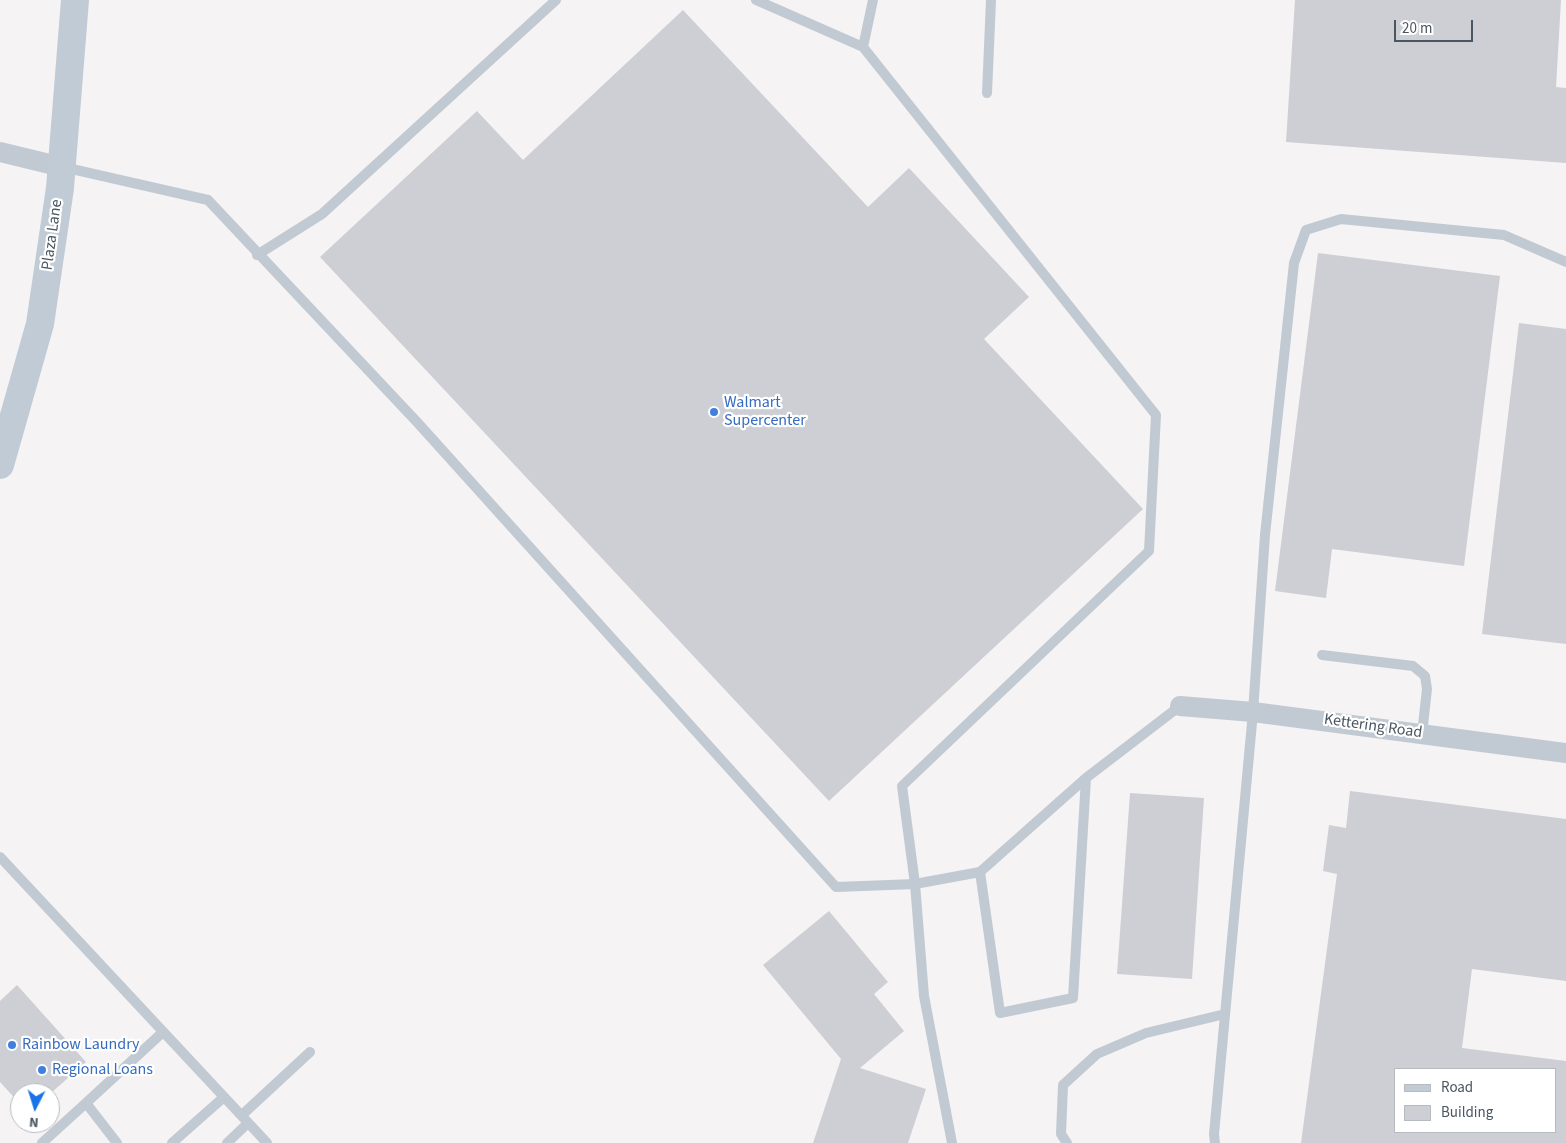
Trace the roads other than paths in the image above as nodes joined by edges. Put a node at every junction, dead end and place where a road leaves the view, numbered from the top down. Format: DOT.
graph roads {
  1 [pos="75,0"];
  2 [pos="556,0"];
  3 [pos="756,0"];
  4 [pos="873,0"];
  5 [pos="991,0"];
  6 [pos="863,47"];
  7 [pos="987,93"];
  8 [pos="0,152"];
  9 [pos="62,167"];
  10 [pos="257,255"];
  11 [pos="1566,262"];
  12 [pos="0,465"];
  13 [pos="1322,655"];
  14 [pos="1180,706"];
  15 [pos="1253,712"];
  16 [pos="1422,734"];
  17 [pos="1566,753"];
  18 [pos="1086,778"];
  19 [pos="0,857"];
  20 [pos="980,872"];
  21 [pos="915,884"];
  22 [pos="1225,1014"];
  23 [pos="162,1032"];
  24 [pos="310,1052"];
  25 [pos="224,1096"];
  26 [pos="86,1103"];
  27 [pos="245,1119"];
  28 [pos="42,1143"];
  29 [pos="117,1143"];
  30 [pos="172,1143"];
  31 [pos="227,1143"];
  32 [pos="267,1143"];
  33 [pos="952,1143"];
  34 [pos="1067,1143"];
  35 [pos="1215,1143"];
  1 -- 9 [label="street, Plaza Lane"];
  2 -- 10 [label="lane"];
  3 -- 6 [label="lane"];
  4 -- 6 [label="lane"];
  5 -- 7 [label="lane"];
  6 -- 21 [label="lane"];
  8 -- 9 [label="street"];
  9 -- 10 [label="lane"];
  9 -- 12 [label="street, Plaza Lane"];
  10 -- 21 [label="lane"];
  11 -- 15 [label="lane"];
  13 -- 16 [label="lane"];
  14 -- 15 [label="street, Kettering Road"];
  14 -- 18 [label="lane"];
  15 -- 16 [label="street, Kettering Road"];
  15 -- 22 [label="lane"];
  16 -- 17 [label="street, Kettering Road"];
  18 -- 20 [label="lane"];
  18 -- 20 [label="lane"];
  19 -- 23 [label="lane"];
  20 -- 21 [label="lane"];
  21 -- 33 [label="lane"];
  22 -- 34 [label="lane"];
  22 -- 35 [label="lane"];
  23 -- 25 [label="lane"];
  23 -- 26 [label="lane"];
  24 -- 27 [label="lane"];
  25 -- 27 [label="lane"];
  25 -- 30 [label="lane"];
  26 -- 28 [label="lane"];
  26 -- 29 [label="lane"];
  27 -- 31 [label="lane"];
  27 -- 32 [label="lane"];
}
